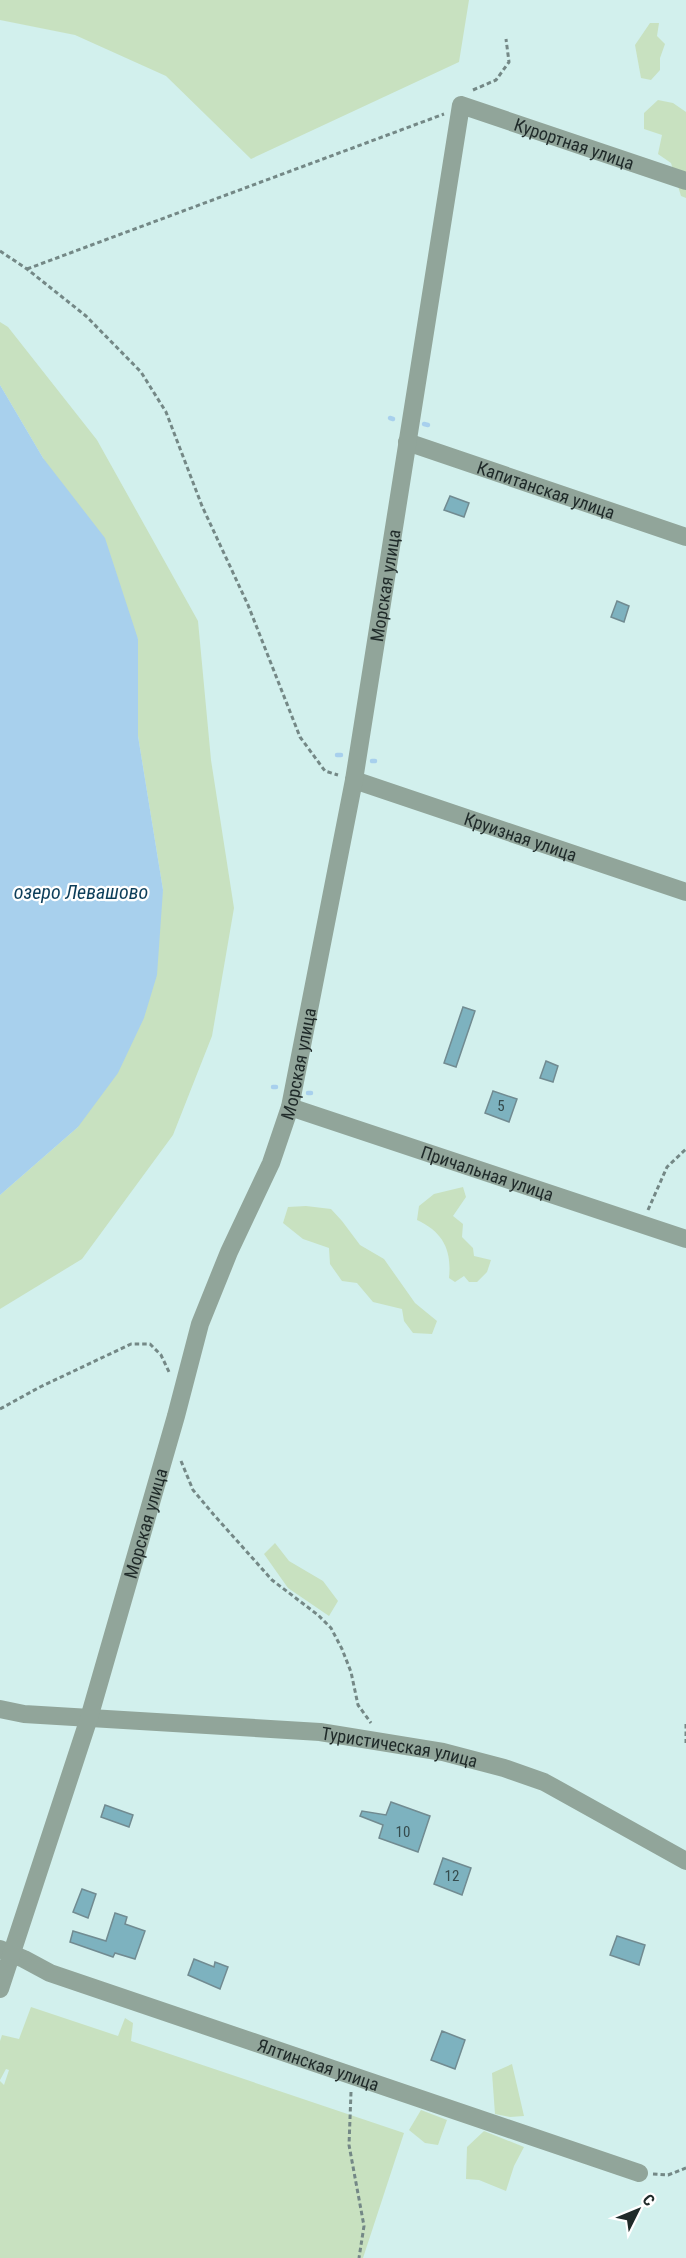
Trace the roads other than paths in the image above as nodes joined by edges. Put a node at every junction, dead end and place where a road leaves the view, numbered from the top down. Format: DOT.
graph roads {
  1 [pos="460,103"];
  2 [pos="686,181"];
  3 [pos="407,442"];
  4 [pos="686,537"];
  5 [pos="354,780"];
  6 [pos="686,892"];
  7 [pos="290,1107"];
  8 [pos="686,1239"];
  9 [pos="0,1709"];
  10 [pos="89,1718"];
  11 [pos="686,1861"];
  12 [pos="6,1951"];
  13 [pos="0,1989"];
  14 [pos="639,2173"];
  1 -- 2 [label="street, Курортная улица"];
  1 -- 3 [label="street, Морская улица"];
  3 -- 4 [label="street, Капитанская улица"];
  3 -- 5 [label="street, Морская улица"];
  5 -- 6 [label="street, Круизная улица"];
  5 -- 7 [label="street, Морская улица"];
  7 -- 8 [label="street, Причальная улица"];
  7 -- 10 [label="street, Морская улица"];
  9 -- 10 [label="street, Туристическая улица"];
  10 -- 11 [label="street, Туристическая улица"];
  10 -- 12 [label="street, Морская улица"];
  12 -- 13 [label="street, Морская улица"];
  12 -- 14 [label="street, Ялтинская улица"];
}
